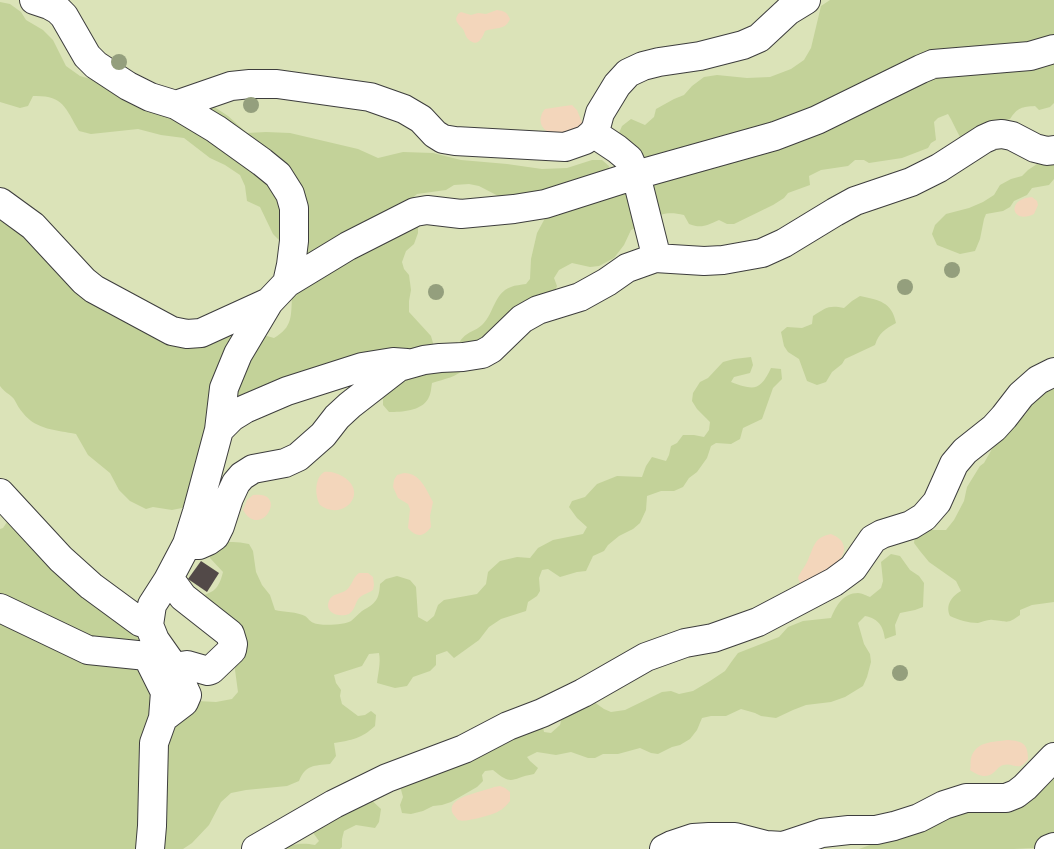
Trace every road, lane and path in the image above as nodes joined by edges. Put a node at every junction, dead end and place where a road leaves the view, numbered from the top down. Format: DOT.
graph roads {
  1 [pos="34,0"];
  2 [pos="806,0"];
  3 [pos="1054,49"];
  4 [pos="176,105"];
  5 [pos="593,133"];
  6 [pos="1054,150"];
  7 [pos="636,175"];
  8 [pos="0,202"];
  9 [pos="655,258"];
  10 [pos="278,292"];
  11 [pos="415,363"];
  12 [pos="1054,372"];
  13 [pos="219,430"];
  14 [pos="0,493"];
  15 [pos="187,544"];
  16 [pos="168,580"];
  17 [pos="0,608"];
  18 [pos="149,626"];
  19 [pos="174,667"];
  20 [pos="163,718"];
  21 [pos="1054,757"];
  22 [pos="1054,847"];
  23 [pos="150,849"];
  24 [pos="256,849"];
  25 [pos="664,849"];
  26 [pos="1049,849"];
  1 -- 4 [label="lane"];
  2 -- 5 [label="lane"];
  3 -- 7 [label="lane"];
  4 -- 5 [label="lane"];
  4 -- 10 [label="lane"];
  5 -- 7 [label="lane"];
  6 -- 9 [label="lane"];
  7 -- 9 [label="lane"];
  7 -- 10 [label="lane"];
  8 -- 10 [label="lane"];
  9 -- 11 [label="lane"];
  10 -- 13 [label="lane"];
  11 -- 13 [label="lane"];
  11 -- 15 [label="lane"];
  12 -- 24 [label="lane"];
  13 -- 15 [label="lane"];
  14 -- 18 [label="lane"];
  15 -- 16 [label="lane"];
  16 -- 18 [label="lane"];
  16 -- 19 [label="lane"];
  17 -- 20 [label="lane"];
  18 -- 19 [label="lane"];
  19 -- 20 [label="lane"];
  20 -- 23 [label="lane"];
  21 -- 25 [label="lane"];
  22 -- 26 [label="lane"];
}
